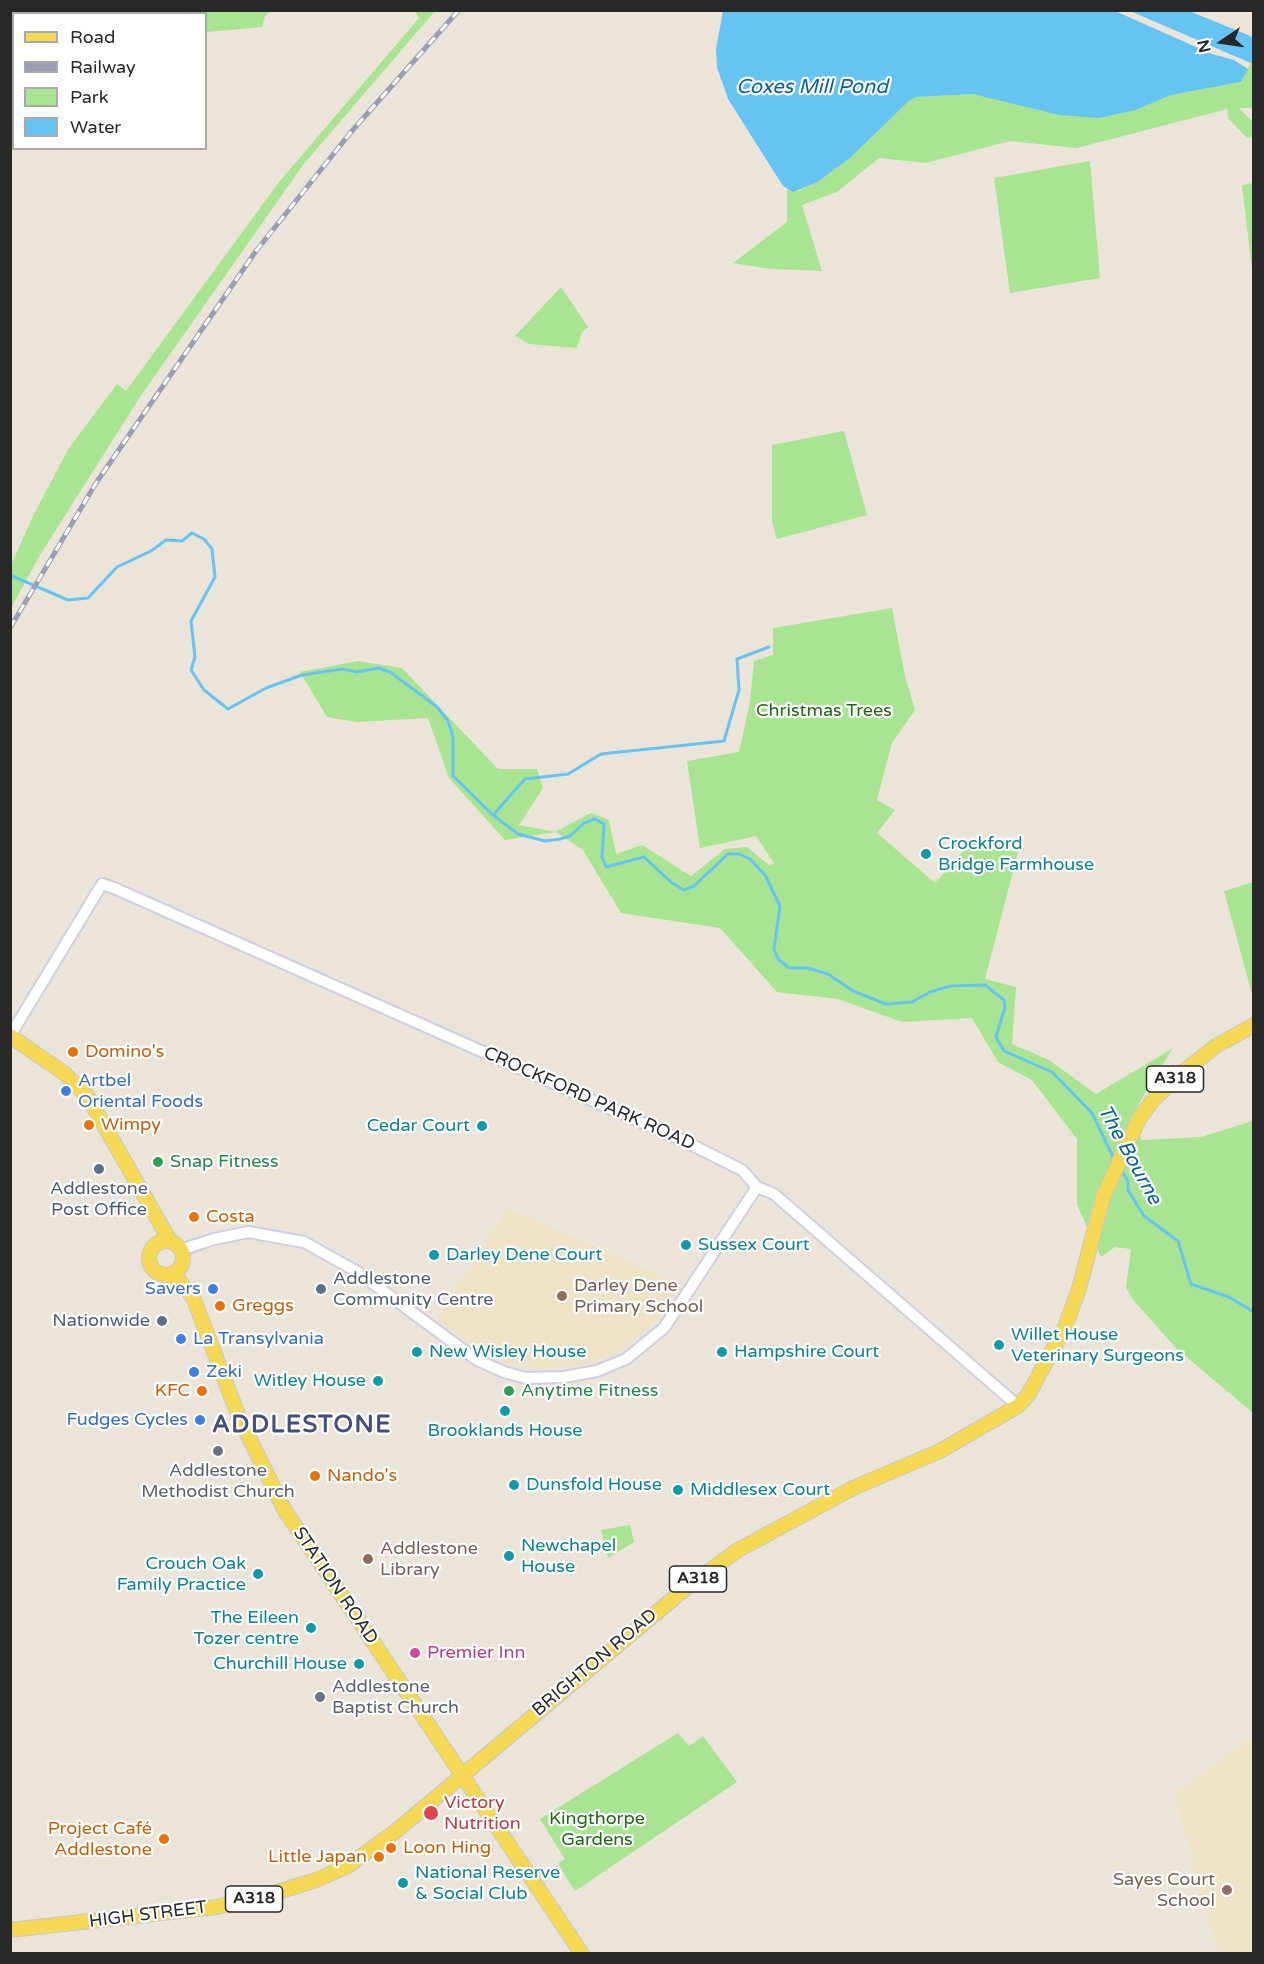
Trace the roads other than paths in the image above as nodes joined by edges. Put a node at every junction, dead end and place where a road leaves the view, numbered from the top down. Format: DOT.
graph roads {
  1 [pos="1254,1025"];
  2 [pos="10,1036"];
  3 [pos="757,1187"];
  4 [pos="169,1245"];
  5 [pos="174,1271"];
  6 [pos="1018,1406"];
  7 [pos="462,1774"];
  8 [pos="10,1930"];
  9 [pos="582,1953"];
  1 -- 6 [label="main road, A318"];
  2 -- 3 [label="street, CROCKFORD PARK ROAD"];
  2 -- 4 [label="main road"];
  3 -- 4 [label="street"];
  3 -- 6 [label="street, CROCKFORD PARK ROAD"];
  4 -- 5 [label="main road"];
  4 -- 5 [label="main road"];
  5 -- 7 [label="main road, STATION ROAD"];
  6 -- 7 [label="main road, BRIGHTON ROAD / A318"];
  7 -- 8 [label="main road, HIGH STREET / A318"];
  7 -- 9 [label="main road, STATION ROAD"];
}
